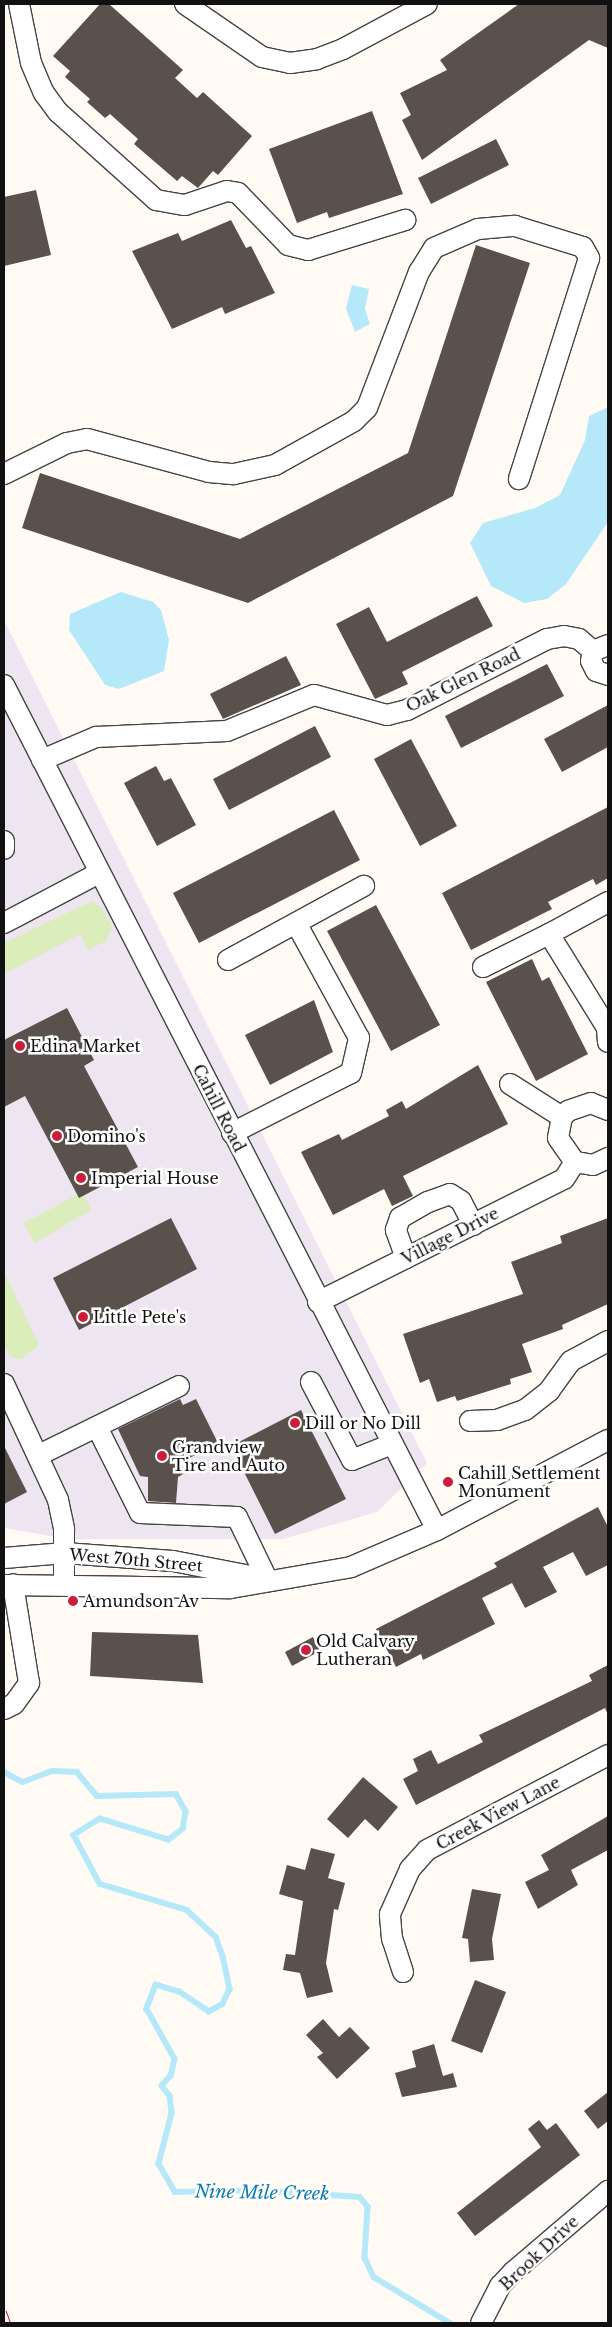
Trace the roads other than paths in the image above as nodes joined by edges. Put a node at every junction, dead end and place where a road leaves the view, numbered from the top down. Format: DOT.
graph roads {
  1 [pos="19,4"];
  2 [pos="185,4"];
  3 [pos="428,4"];
  4 [pos="405,220"];
  5 [pos="4,474"];
  6 [pos="519,479"];
  7 [pos="601,648"];
  8 [pos="608,675"];
  9 [pos="4,685"];
  10 [pos="42,760"];
  11 [pos="4,841"];
  12 [pos="4,849"];
  13 [pos="100,873"];
  14 [pos="364,886"];
  15 [pos="608,902"];
  16 [pos="4,923"];
  17 [pos="296,923"];
  18 [pos="549,934"];
  19 [pos="228,960"];
  20 [pos="483,967"];
  21 [pos="608,1042"];
  22 [pos="510,1084"];
  23 [pos="606,1102"];
  24 [pos="562,1117"];
  25 [pos="232,1132"];
  26 [pos="608,1158"];
  27 [pos="575,1162"];
  28 [pos="473,1225"];
  29 [pos="406,1258"];
  30 [pos="318,1302"];
  31 [pos="608,1341"];
  32 [pos="311,1382"];
  33 [pos="4,1384"];
  34 [pos="179,1386"];
  35 [pos="470,1420"];
  36 [pos="97,1427"];
  37 [pos="608,1440"];
  38 [pos="392,1444"];
  39 [pos="39,1455"];
  40 [pos="437,1530"];
  41 [pos="65,1553"];
  42 [pos="4,1558"];
  43 [pos="267,1579"];
  44 [pos="64,1584"];
  45 [pos="8,1585"];
  46 [pos="4,1709"];
  47 [pos="608,1755"];
  48 [pos="403,1972"];
  49 [pos="608,2191"];
  50 [pos="481,2323"];
  1 -- 4 [label="street"];
  2 -- 3 [label="street"];
  5 -- 6 [label="street"];
  7 -- 8 [label="street"];
  7 -- 10 [label="street, Oak Glen Road"];
  9 -- 10 [label="street, Cahill Road"];
  10 -- 13 [label="street, Cahill Road"];
  11 -- 12 [label="street"];
  13 -- 16 [label="street"];
  13 -- 25 [label="street, Cahill Road"];
  14 -- 17 [label="street"];
  15 -- 18 [label="street"];
  17 -- 19 [label="street"];
  17 -- 25 [label="street"];
  18 -- 20 [label="street"];
  18 -- 21 [label="street"];
  22 -- 24 [label="street"];
  23 -- 24 [label="street"];
  24 -- 27 [label="street"];
  25 -- 30 [label="street, Cahill Road"];
  26 -- 27 [label="street"];
  27 -- 28 [label="street, Village Drive"];
  28 -- 29 [label="street, Village Drive"];
  28 -- 29 [label="street"];
  29 -- 30 [label="street, Village Drive"];
  30 -- 38 [label="street, Cahill Road"];
  31 -- 35 [label="street"];
  32 -- 38 [label="street"];
  33 -- 39 [label="street"];
  34 -- 36 [label="street"];
  36 -- 39 [label="street"];
  36 -- 43 [label="street"];
  37 -- 40 [label="street, West 70th Street"];
  38 -- 40 [label="street, Cahill Road"];
  39 -- 41 [label="street"];
  40 -- 43 [label="street, West 70th Street"];
  41 -- 42 [label="street, West 70th Street"];
  41 -- 43 [label="street, West 70th Street"];
  41 -- 44 [label="street"];
  43 -- 44 [label="street, West 70th Street"];
  44 -- 45 [label="street, West 70th Street"];
  45 -- 46 [label="street"];
  47 -- 48 [label="street, Creek View Lane"];
  49 -- 50 [label="street, Brook Drive"];
}
